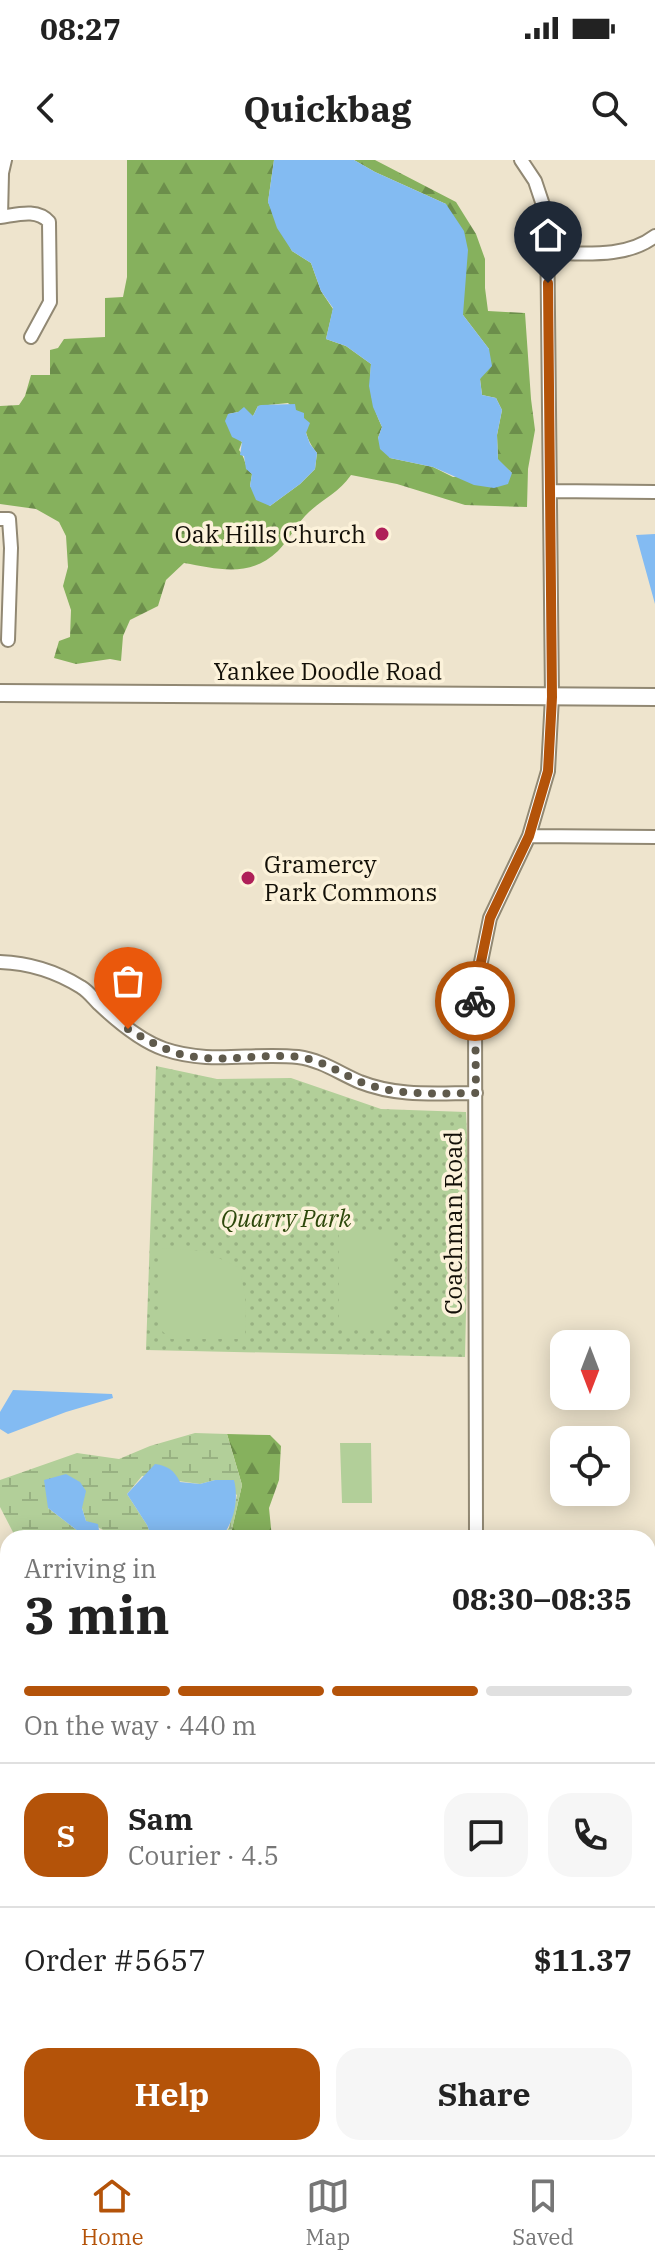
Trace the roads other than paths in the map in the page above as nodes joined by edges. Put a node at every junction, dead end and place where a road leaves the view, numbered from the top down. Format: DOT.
graph roads {
  1 [pos="5,160"];
  2 [pos="521,160"];
  3 [pos="0,217"];
  4 [pos="655,236"];
  5 [pos="548,253"];
  6 [pos="31,337"];
  7 [pos="550,491"];
  8 [pos="655,492"];
  9 [pos="0,519"];
  10 [pos="8,640"];
  11 [pos="0,693"];
  12 [pos="552,697"];
  13 [pos="655,697"];
  14 [pos="529,836"];
  15 [pos="655,837"];
  16 [pos="0,962"];
  17 [pos="476,1093"];
  18 [pos="476,1530"];
  1 -- 3 [label="street"];
  2 -- 5 [label="street, Coachman Road"];
  3 -- 6 [label="street"];
  4 -- 5 [label="street"];
  5 -- 7 [label="street, Coachman Road"];
  7 -- 8 [label="street"];
  7 -- 12 [label="street, Coachman Road"];
  9 -- 10 [label="street"];
  11 -- 12 [label="main road, Yankee Doodle Road"];
  12 -- 13 [label="main road, Yankee Doodle Road"];
  12 -- 14 [label="street, Coachman Road"];
  14 -- 15 [label="street"];
  14 -- 17 [label="street, Coachman Road"];
  16 -- 17 [label="street"];
  17 -- 18 [label="street, Coachman Road"];
}
